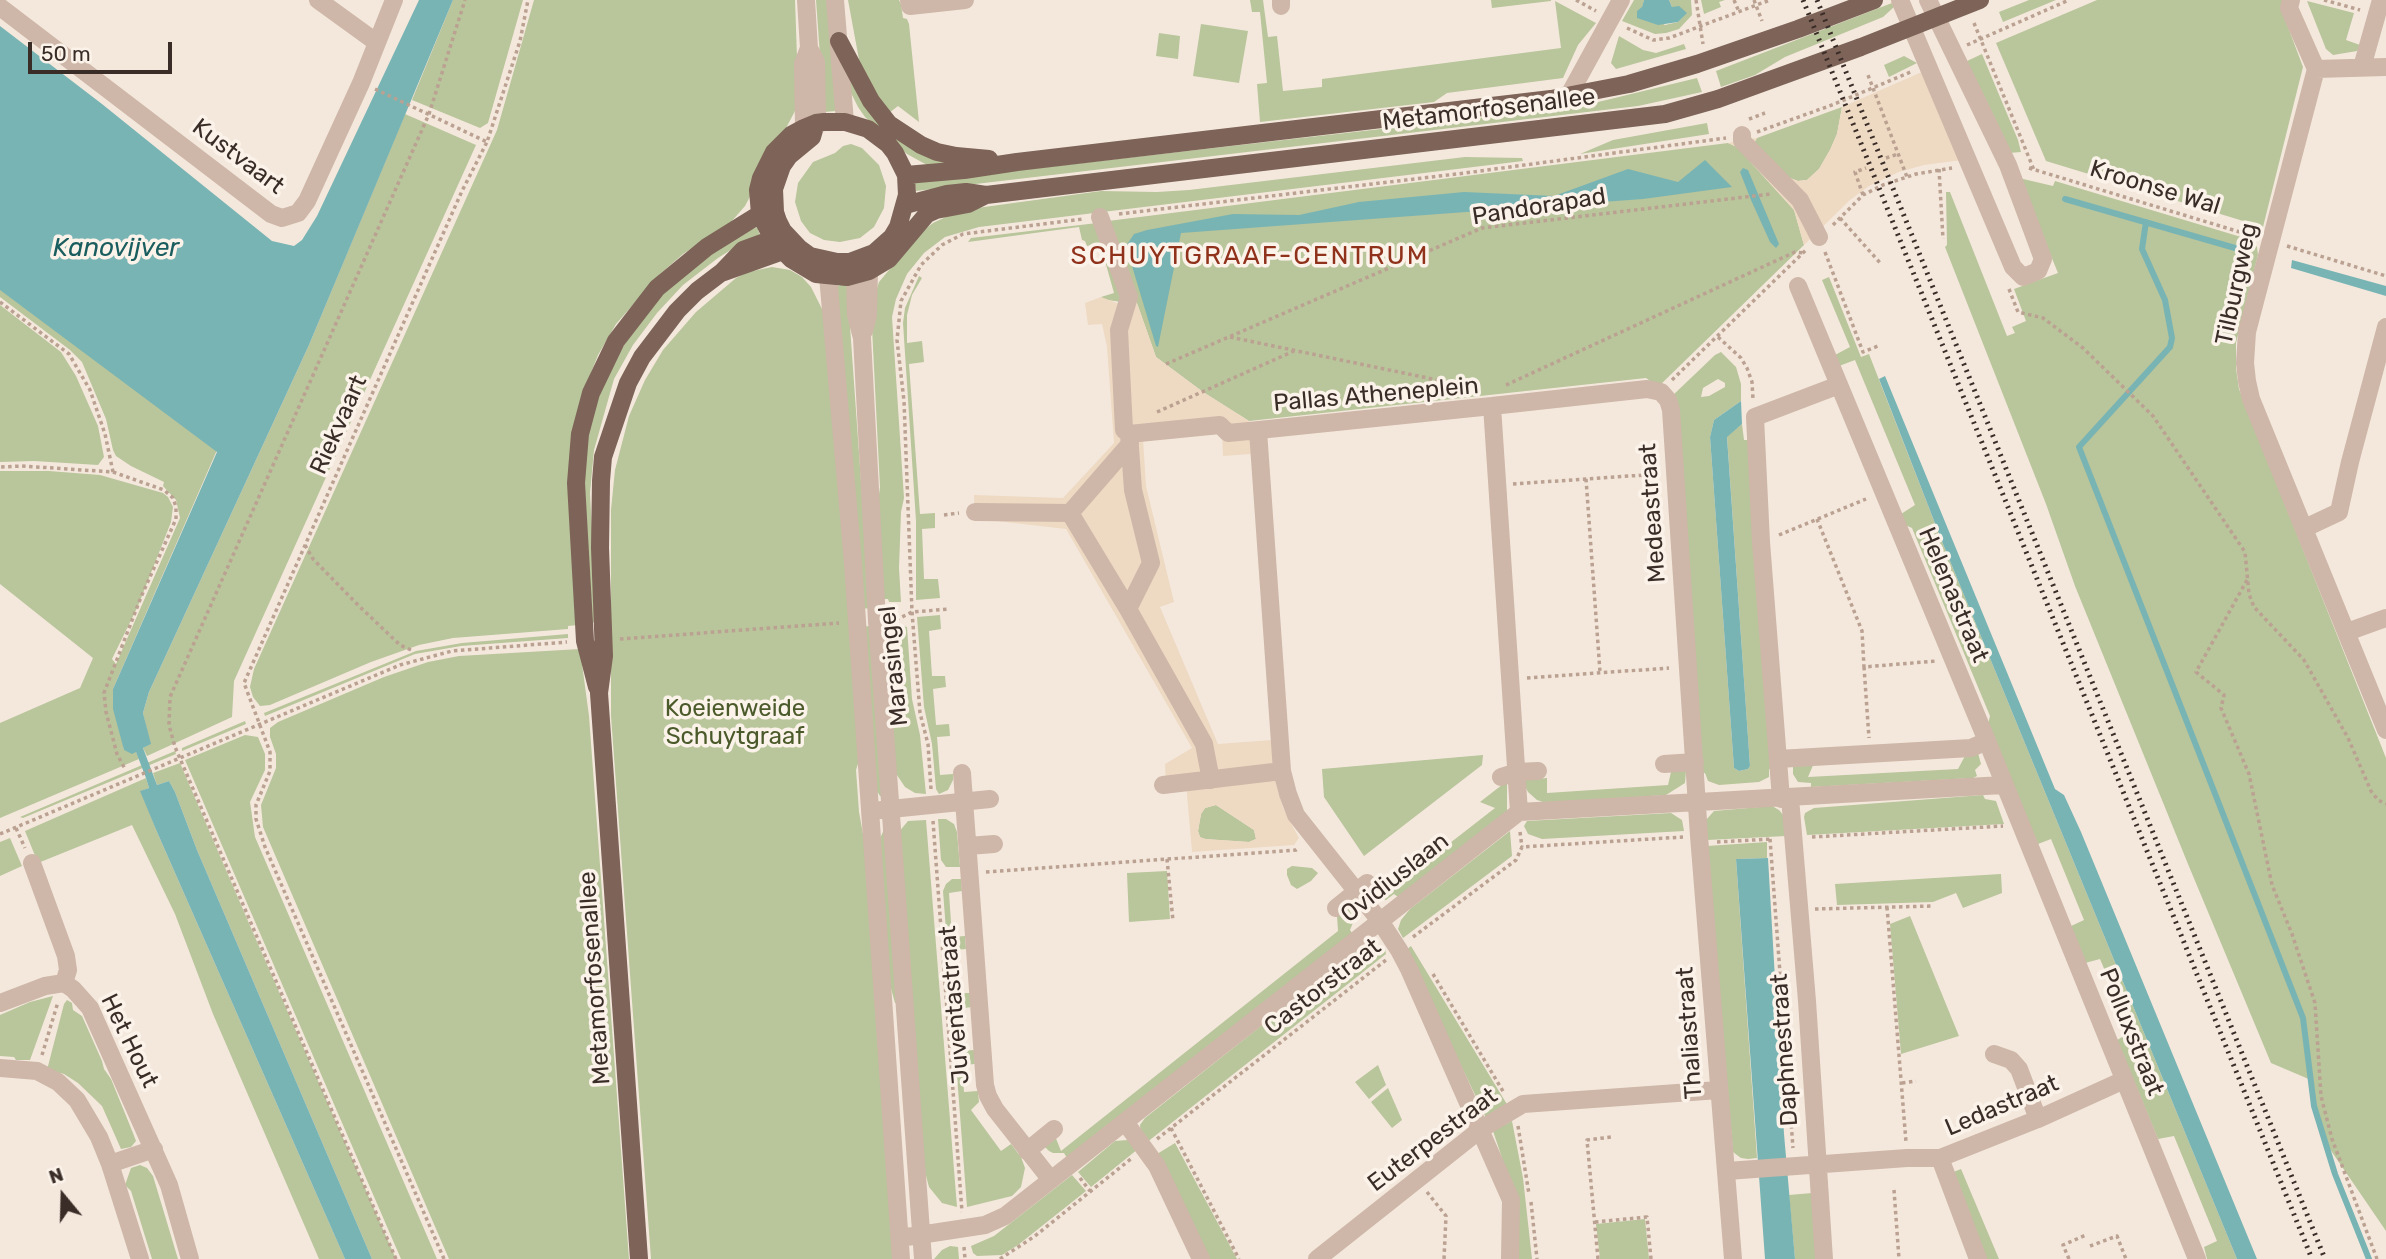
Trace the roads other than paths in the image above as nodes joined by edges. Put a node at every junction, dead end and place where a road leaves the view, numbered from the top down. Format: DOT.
graph roads {
  1 [pos="394,0"];
  2 [pos="806,0"];
  3 [pos="835,0"];
  4 [pos="965,0"];
  5 [pos="1620,0"];
  6 [pos="1874,0"];
  7 [pos="1900,0"];
  8 [pos="1928,0"];
  9 [pos="1980,0"];
  10 [pos="2291,0"];
  11 [pos="320,1"];
  12 [pos="910,3"];
  13 [pos="0,7"];
  14 [pos="2379,7"];
  15 [pos="1936,18"];
  16 [pos="1912,27"];
  17 [pos="839,41"];
  18 [pos="376,42"];
  19 [pos="2362,67"];
  20 [pos="2386,67"];
  21 [pos="2316,69"];
  22 [pos="1569,95"];
  23 [pos="845,122"];
  24 [pos="810,126"];
  25 [pos="1741,135"];
  26 [pos="1017,162"];
  27 [pos="905,175"];
  28 [pos="986,195"];
  29 [pos="905,205"];
  30 [pos="760,214"];
  31 [pos="1100,217"];
  32 [pos="1819,237"];
  33 [pos="781,243"];
  34 [pos="862,269"];
  35 [pos="828,276"];
  36 [pos="1798,286"];
  37 [pos="2386,327"];
  38 [pos="1839,385"];
  39 [pos="1492,406"];
  40 [pos="1258,431"];
  41 [pos="1129,439"];
  42 [pos="975,512"];
  43 [pos="1070,513"];
  44 [pos="2305,528"];
  45 [pos="1128,609"];
  46 [pos="2386,618"];
  47 [pos="2347,632"];
  48 [pos="599,693"];
  49 [pos="2386,730"];
  50 [pos="1987,741"];
  51 [pos="1778,759"];
  52 [pos="1696,762"];
  53 [pos="1664,764"];
  54 [pos="1282,771"];
  55 [pos="1538,771"];
  56 [pos="962,773"];
  57 [pos="1509,774"];
  58 [pos="1211,780"];
  59 [pos="1163,785"];
  60 [pos="2003,785"];
  61 [pos="1786,798"];
  62 [pos="990,799"];
  63 [pos="964,802"];
  64 [pos="1698,803"];
  65 [pos="891,810"];
  66 [pos="871,811"];
  67 [pos="1519,812"];
  68 [pos="2019,825"];
  69 [pos="994,845"];
  70 [pos="968,846"];
  71 [pos="32,863"];
  72 [pos="1361,888"];
  73 [pos="1336,908"];
  74 [pos="1380,921"];
  75 [pos="64,983"];
  76 [pos="0,1003"];
  77 [pos="1994,1054"];
  78 [pos="0,1068"];
  79 [pos="2124,1080"];
  80 [pos="1719,1090"];
  81 [pos="2038,1119"];
  82 [pos="1125,1122"];
  83 [pos="1054,1129"];
  84 [pos="1481,1129"];
  85 [pos="154,1149"];
  86 [pos="1027,1151"];
  87 [pos="1940,1158"];
  88 [pos="110,1164"];
  89 [pos="1817,1164"];
  90 [pos="1727,1171"];
  91 [pos="1051,1180"];
  92 [pos="921,1236"];
  93 [pos="900,1238"];
  94 [pos="140,1259"];
  95 [pos="190,1259"];
  96 [pos="639,1259"];
  97 [pos="901,1259"];
  98 [pos="923,1259"];
  99 [pos="1201,1259"];
  100 [pos="1317,1259"];
  101 [pos="1510,1259"];
  102 [pos="1733,1259"];
  103 [pos="1824,1259"];
  104 [pos="1978,1259"];
  105 [pos="2197,1259"];
  1 -- 18 [label="street, Kustvaart"];
  2 -- 24 [label="street"];
  3 -- 17 [label="street"];
  4 -- 12 [label="street"];
  5 -- 22 [label="street"];
  6 -- 22 [label="main road, Metamorfosenallee"];
  7 -- 16 [label="street"];
  8 -- 15 [label="street"];
  9 -- 15 [label="main road, Metamorfosenallee"];
  10 -- 21 [label="street"];
  11 -- 18 [label="street"];
  13 -- 18 [label="street, Kustvaart"];
  14 -- 19 [label="street"];
  15 -- 16 [label="main road, Metamorfosenallee"];
  15 -- 16 [label="street"];
  16 -- 28 [label="main road, Metamorfosenallee"];
  17 -- 23 [label="street"];
  17 -- 26 [label="main road"];
  19 -- 20 [label="street"];
  19 -- 21 [label="street"];
  21 -- 44 [label="street, Tilburgweg"];
  22 -- 26 [label="main road, Metamorfosenallee"];
  23 -- 24 [label="main road"];
  23 -- 27 [label="main road"];
  24 -- 30 [label="main road"];
  24 -- 33 [label="main road"];
  25 -- 32 [label="street"];
  26 -- 27 [label="main road, Metamorfosenallee"];
  27 -- 29 [label="main road"];
  28 -- 29 [label="main road, Metamorfosenallee"];
  28 -- 34 [label="main road, Metamorfosenallee"];
  29 -- 34 [label="main road"];
  30 -- 33 [label="main road"];
  30 -- 48 [label="main road, Metamorfosenallee"];
  31 -- 41 [label="street"];
  33 -- 34 [label="main road"];
  33 -- 35 [label="main road"];
  33 -- 48 [label="main road, Metamorfosenallee"];
  34 -- 35 [label="main road"];
  34 -- 65 [label="street, Marasingel"];
  35 -- 66 [label="street, Marasingel"];
  36 -- 38 [label="street, Helenastraat"];
  37 -- 44 [label="street"];
  38 -- 50 [label="street, Helenastraat"];
  38 -- 51 [label="street"];
  39 -- 40 [label="street, Pallas Atheneplein"];
  39 -- 52 [label="street, Medeastraat"];
  39 -- 57 [label="street, Pallas Atheneplein"];
  40 -- 41 [label="street"];
  40 -- 54 [label="street, Pallas Atheneplein"];
  41 -- 43 [label="street"];
  41 -- 45 [label="street"];
  42 -- 43 [label="street"];
  43 -- 45 [label="street"];
  44 -- 47 [label="street, Tilburgweg"];
  45 -- 58 [label="street"];
  46 -- 47 [label="street"];
  47 -- 49 [label="street, Tilburgweg"];
  48 -- 96 [label="main road, Metamorfosenallee"];
  50 -- 51 [label="street"];
  50 -- 60 [label="street, Helenastraat"];
  51 -- 61 [label="street"];
  52 -- 53 [label="street"];
  52 -- 64 [label="street, Medeastraat"];
  54 -- 58 [label="street"];
  54 -- 72 [label="street, Pallas Atheneplein"];
  55 -- 57 [label="street"];
  56 -- 63 [label="street, Juventastraat"];
  57 -- 67 [label="street, Pallas Atheneplein"];
  58 -- 59 [label="street"];
  60 -- 61 [label="street"];
  60 -- 68 [label="street, Helenastraat"];
  61 -- 64 [label="street"];
  61 -- 89 [label="street, Daphnestraat"];
  62 -- 63 [label="street"];
  63 -- 65 [label="street"];
  63 -- 70 [label="street, Juventastraat"];
  64 -- 67 [label="street"];
  64 -- 80 [label="street, Thaliastraat"];
  65 -- 66 [label="street"];
  65 -- 92 [label="street, Marasingel"];
  66 -- 93 [label="street, Marasingel"];
  67 -- 74 [label="street, Ovidiuslaan"];
  68 -- 79 [label="street, Polluxstraat"];
  69 -- 70 [label="street"];
  70 -- 86 [label="street, Juventastraat"];
  71 -- 75 [label="street"];
  72 -- 73 [label="street, Ovidiuslaan"];
  72 -- 74 [label="street, Pallas Atheneplein"];
  74 -- 82 [label="street, Ovidiuslaan"];
  74 -- 84 [label="street, Pallas Atheneplein"];
  75 -- 76 [label="street, Het Hout"];
  75 -- 85 [label="street, Het Hout"];
  77 -- 81 [label="street"];
  78 -- 88 [label="street"];
  79 -- 81 [label="street, Ledastraat"];
  79 -- 105 [label="street, Polluxstraat"];
  80 -- 84 [label="street, Euterpestraat"];
  80 -- 90 [label="street, Thaliastraat"];
  81 -- 87 [label="street, Ledastraat"];
  82 -- 91 [label="street, Ovidiuslaan"];
  82 -- 99 [label="street"];
  83 -- 86 [label="street"];
  84 -- 100 [label="street, Euterpestraat"];
  84 -- 101 [label="street, Pallas Atheneplein"];
  85 -- 88 [label="street"];
  85 -- 95 [label="street, Het Hout"];
  86 -- 91 [label="street, Juventastraat"];
  87 -- 89 [label="street, Ledastraat"];
  87 -- 104 [label="street"];
  88 -- 94 [label="street"];
  89 -- 90 [label="street, Ledastraat"];
  89 -- 103 [label="street, Daphnestraat"];
  90 -- 102 [label="street, Thaliastraat"];
  91 -- 92 [label="street, Ovidiuslaan"];
  92 -- 93 [label="street, Ovidiuslaan"];
  92 -- 98 [label="street, Marasingel"];
  93 -- 97 [label="street, Marasingel"];
}
